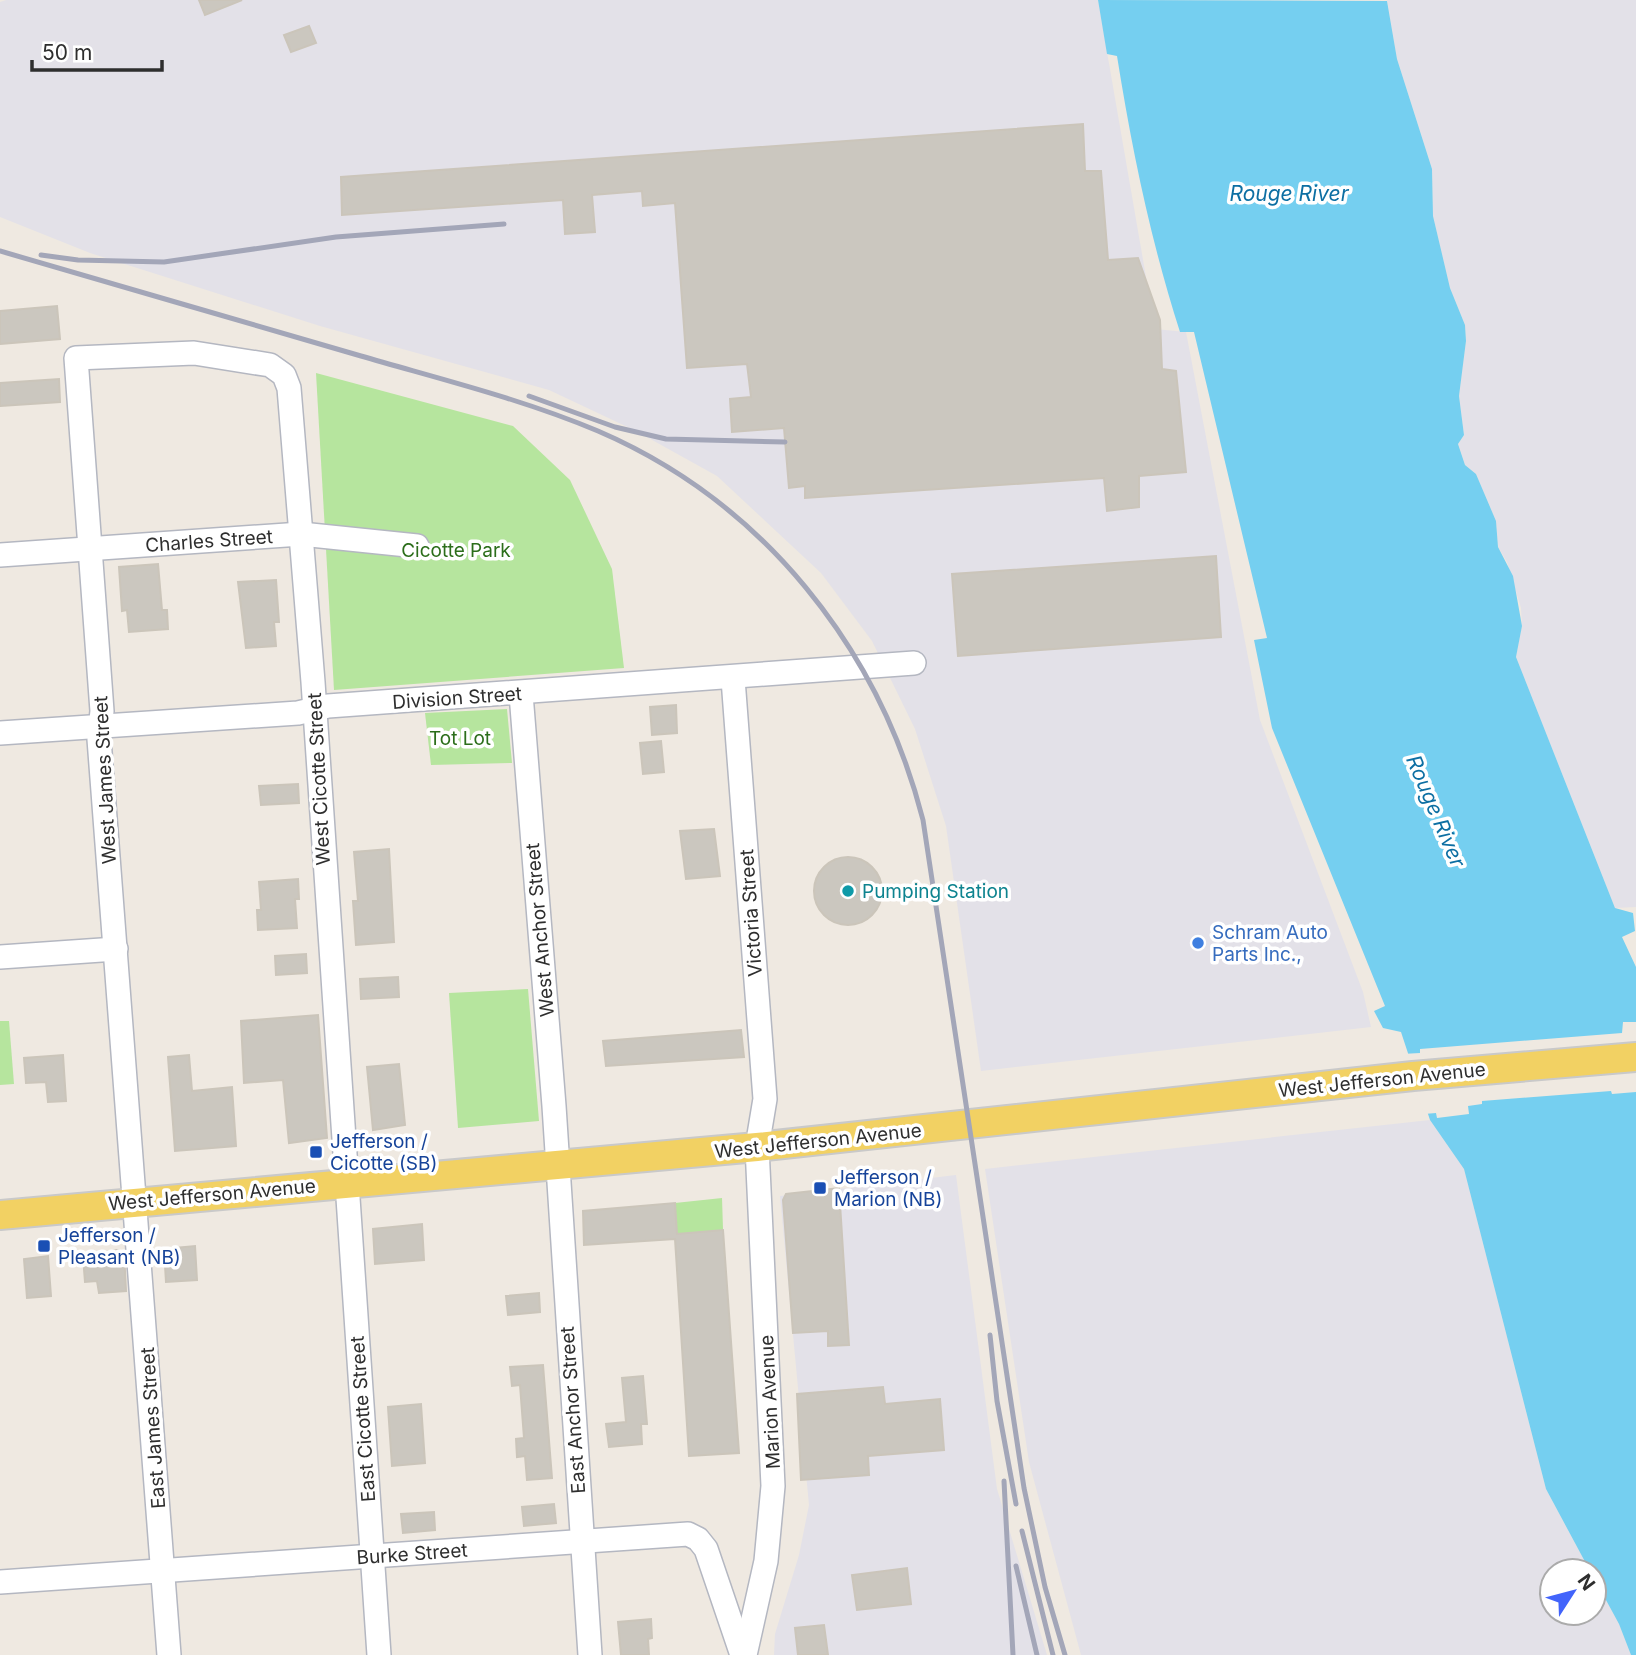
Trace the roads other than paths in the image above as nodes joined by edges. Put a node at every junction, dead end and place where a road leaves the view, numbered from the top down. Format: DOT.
graph roads {
  1 [pos="76,358"];
  2 [pos="301,534"];
  3 [pos="417,547"];
  4 [pos="90,549"];
  5 [pos="0,555"];
  6 [pos="914,663"];
  7 [pos="733,678"];
  8 [pos="521,694"];
  9 [pos="314,709"];
  10 [pos="101,726"];
  11 [pos="0,733"];
  12 [pos="116,949"];
  13 [pos="0,957"];
  14 [pos="1636,1057"];
  15 [pos="757,1147"];
  16 [pos="557,1166"];
  17 [pos="347,1184"];
  18 [pos="136,1202"];
  19 [pos="0,1215"];
  20 [pos="582,1542"];
  21 [pos="372,1556"];
  22 [pos="163,1570"];
  23 [pos="0,1581"];
  24 [pos="169,1655"];
  25 [pos="379,1655"];
  26 [pos="590,1655"];
  27 [pos="743,1655"];
  1 -- 2 [label="street, West Cicotte Street"];
  1 -- 4 [label="street, West James Street"];
  2 -- 3 [label="street, Charles Street"];
  2 -- 4 [label="street, Charles Street"];
  2 -- 9 [label="street, West Cicotte Street"];
  4 -- 5 [label="street, Charles Street"];
  4 -- 10 [label="street, West James Street"];
  6 -- 7 [label="street, Division Street"];
  7 -- 8 [label="street, Division Street"];
  7 -- 15 [label="street, Victoria Street"];
  8 -- 9 [label="street, Division Street"];
  8 -- 16 [label="street, West Anchor Street"];
  9 -- 10 [label="street, Division Street"];
  9 -- 17 [label="street, West Cicotte Street"];
  10 -- 11 [label="street, Division Street"];
  10 -- 12 [label="street, West James Street"];
  12 -- 13 [label="street"];
  12 -- 18 [label="street, West James Street"];
  14 -- 15 [label="main road, West Jefferson Avenue"];
  15 -- 16 [label="main road, West Jefferson Avenue"];
  15 -- 27 [label="street, Marion Avenue"];
  16 -- 17 [label="main road, West Jefferson Avenue"];
  16 -- 20 [label="street, East Anchor Street"];
  17 -- 18 [label="main road, West Jefferson Avenue"];
  17 -- 21 [label="street, East Cicotte Street"];
  18 -- 19 [label="main road, West Jefferson Avenue"];
  18 -- 22 [label="street, East James Street"];
  20 -- 21 [label="street, Burke Street"];
  20 -- 26 [label="street, East Anchor Street"];
  20 -- 27 [label="street, Burke Street"];
  21 -- 22 [label="street, Burke Street"];
  21 -- 25 [label="street, East Cicotte Street"];
  22 -- 23 [label="street, Burke Street"];
  22 -- 24 [label="street, East James Street"];
}
